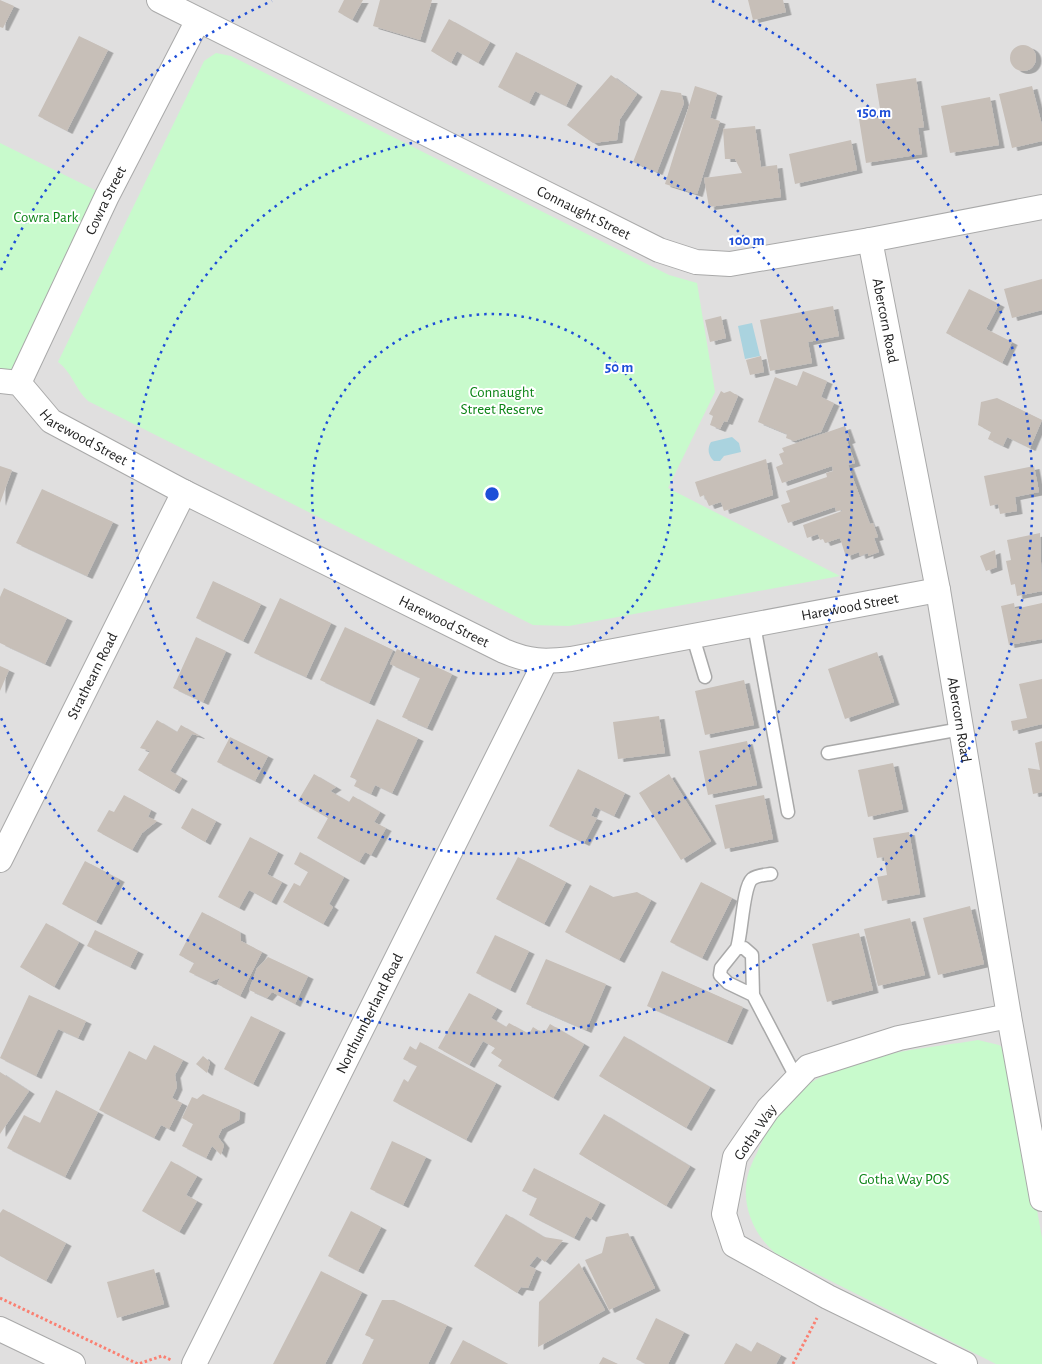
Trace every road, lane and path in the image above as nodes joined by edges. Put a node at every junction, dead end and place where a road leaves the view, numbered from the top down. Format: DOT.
graph roads {
  1 [pos="159,0"];
  2 [pos="198,20"];
  3 [pos="1042,206"];
  4 [pos="870,240"];
  5 [pos="9,382"];
  6 [pos="184,492"];
  7 [pos="938,590"];
  8 [pos="754,625"];
  9 [pos="693,637"];
  10 [pos="545,662"];
  11 [pos="705,677"];
  12 [pos="961,729"];
  13 [pos="828,753"];
  14 [pos="788,812"];
  15 [pos="0,860"];
  16 [pos="771,874"];
  17 [pos="737,948"];
  18 [pos="753,995"];
  19 [pos="1009,1016"];
  20 [pos="797,1079"];
  21 [pos="1042,1199"];
  22 [pos="0,1298"];
  23 [pos="828,1298"];
  24 [pos="0,1329"];
  25 [pos="73,1364"];
  26 [pos="178,1364"];
  27 [pos="194,1364"];
  28 [pos="793,1364"];
  29 [pos="965,1364"];
  1 -- 2 [label="street, Connaught Street"];
  2 -- 4 [label="street, Connaught Street"];
  2 -- 5 [label="street, Cowra Street"];
  3 -- 4 [label="street, Connaught Street"];
  4 -- 7 [label="street, Abercorn Road"];
  5 -- 6 [label="street, Harewood Street"];
  6 -- 10 [label="street, Harewood Street"];
  6 -- 15 [label="street, Strathearn Road"];
  7 -- 8 [label="street, Harewood Street"];
  7 -- 12 [label="street, Abercorn Road"];
  8 -- 9 [label="street, Harewood Street"];
  8 -- 14 [label="lane"];
  9 -- 10 [label="street, Harewood Street"];
  9 -- 11 [label="lane"];
  10 -- 27 [label="street, Northumberland Road"];
  12 -- 13 [label="lane"];
  12 -- 19 [label="street, Abercorn Road"];
  16 -- 17 [label="lane"];
  17 -- 18 [label="lane"];
  17 -- 18 [label="lane"];
  18 -- 20 [label="lane"];
  19 -- 20 [label="street, Gotha Way"];
  19 -- 21 [label="street, Abercorn Road"];
  20 -- 23 [label="street, Gotha Way"];
  22 -- 26 [label="path"];
  23 -- 28 [label="path"];
  23 -- 29 [label="street, Gotha Way"];
  24 -- 25 [label="street"];
}
